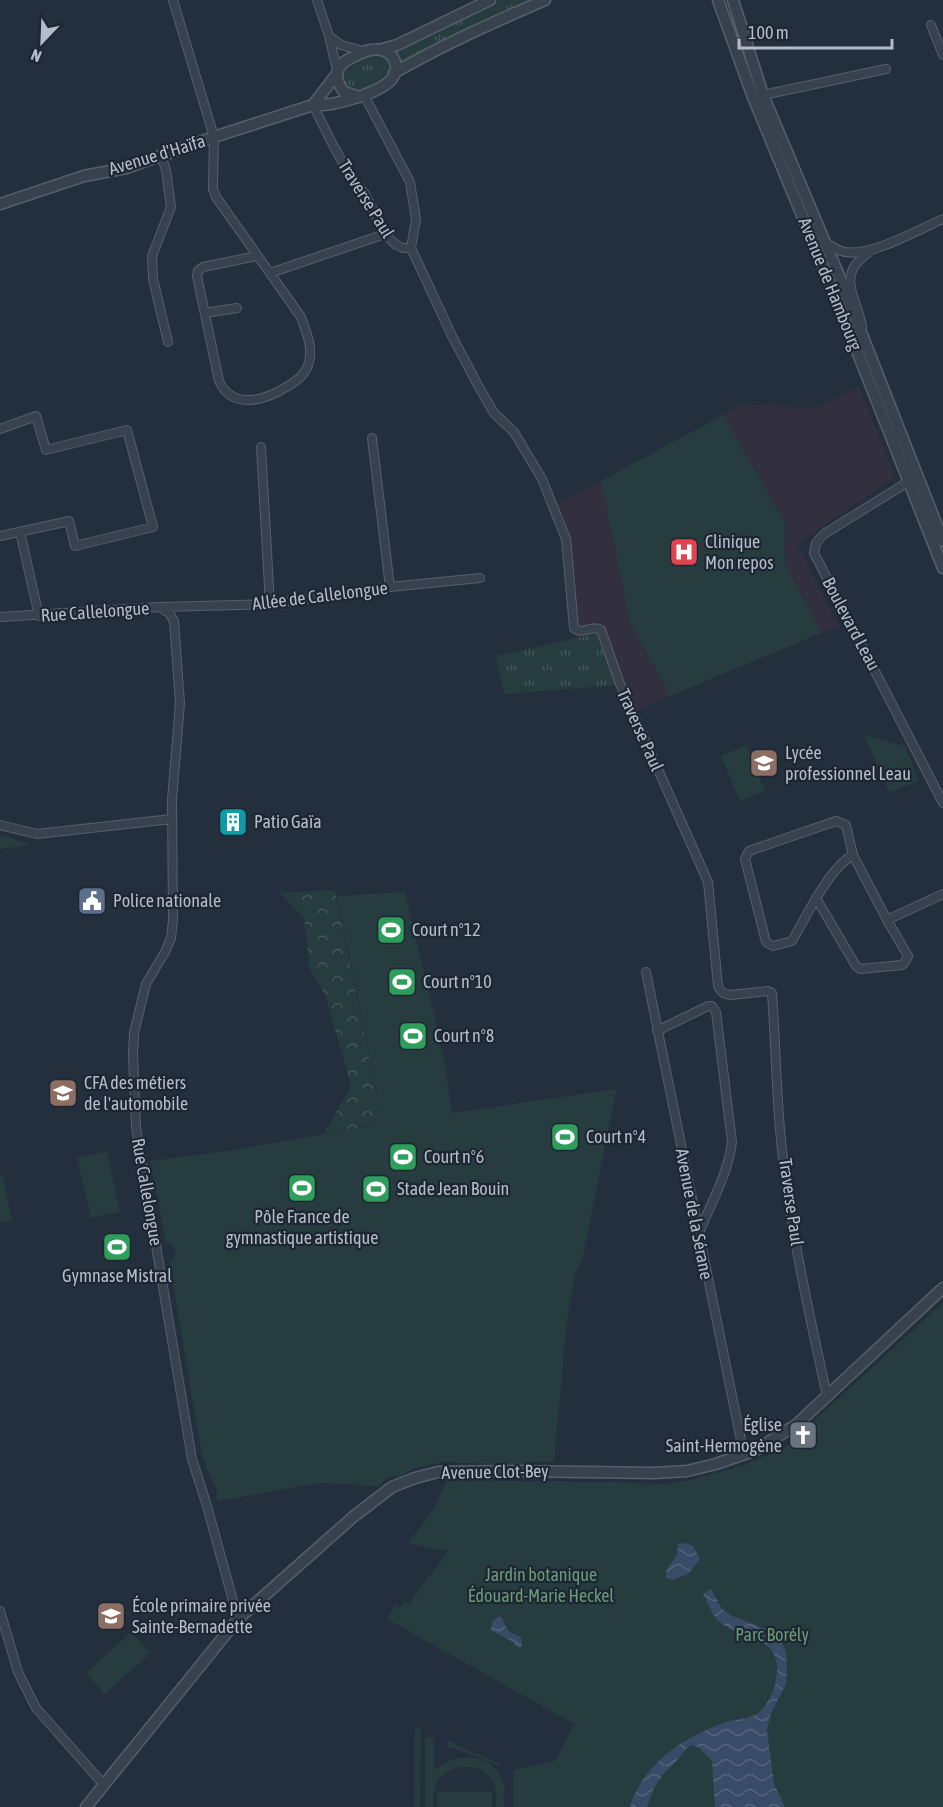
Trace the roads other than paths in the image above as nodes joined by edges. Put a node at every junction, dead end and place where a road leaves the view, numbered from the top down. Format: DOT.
graph roads {
  1 [pos="172,0"];
  2 [pos="317,0"];
  3 [pos="489,0"];
  4 [pos="545,0"];
  5 [pos="718,0"];
  6 [pos="732,0"];
  7 [pos="931,25"];
  8 [pos="329,36"];
  9 [pos="382,49"];
  10 [pos="363,51"];
  11 [pos="943,55"];
  12 [pos="886,69"];
  13 [pos="337,72"];
  14 [pos="394,73"];
  15 [pos="763,95"];
  16 [pos="362,96"];
  17 [pos="314,105"];
  18 [pos="214,137"];
  19 [pos="161,155"];
  20 [pos="0,204"];
  21 [pos="943,219"];
  22 [pos="385,234"];
  23 [pos="825,242"];
  24 [pos="411,248"];
  25 [pos="871,251"];
  26 [pos="257,256"];
  27 [pos="270,273"];
  28 [pos="237,308"];
  29 [pos="205,313"];
  30 [pos="864,340"];
  31 [pos="168,342"];
  32 [pos="0,429"];
  33 [pos="372,438"];
  34 [pos="261,447"];
  35 [pos="908,482"];
  36 [pos="20,532"];
  37 [pos="0,536"];
  38 [pos="943,541"];
  39 [pos="943,568"];
  40 [pos="480,578"];
  41 [pos="390,587"];
  42 [pos="270,604"];
  43 [pos="159,607"];
  44 [pos="39,615"];
  45 [pos="0,617"];
  46 [pos="943,803"];
  47 [pos="172,819"];
  48 [pos="0,825"];
  49 [pos="853,855"];
  50 [pos="943,894"];
  51 [pos="816,898"];
  52 [pos="887,920"];
  53 [pos="646,972"];
  54 [pos="657,1031"];
  55 [pos="699,1233"];
  56 [pos="943,1288"];
  57 [pos="826,1396"];
  58 [pos="744,1455"];
  59 [pos="0,1611"];
  60 [pos="238,1619"];
  61 [pos="104,1785"];
  62 [pos="87,1807"];
  1 -- 18 [label="street"];
  2 -- 8 [label="street"];
  3 -- 9 [label="street"];
  4 -- 14 [label="street"];
  5 -- 35 [label="street, Avenue de Hambourg"];
  6 -- 15 [label="street, Avenue de Hambourg"];
  7 -- 11 [label="street"];
  8 -- 10 [label="street"];
  8 -- 13 [label="street"];
  9 -- 10 [label="street"];
  9 -- 14 [label="street"];
  10 -- 13 [label="street"];
  12 -- 15 [label="street"];
  13 -- 16 [label="street"];
  13 -- 17 [label="street"];
  14 -- 16 [label="street"];
  15 -- 23 [label="street, Avenue de Hambourg"];
  16 -- 17 [label="street, Avenue d'Haïfa"];
  16 -- 24 [label="street"];
  17 -- 18 [label="street, Avenue d'Haïfa"];
  17 -- 22 [label="street, Traverse Paul"];
  18 -- 19 [label="street, Avenue d'Haïfa"];
  18 -- 26 [label="street"];
  19 -- 20 [label="street, Avenue d'Haïfa"];
  19 -- 31 [label="street"];
  21 -- 25 [label="street"];
  22 -- 24 [label="street, Traverse Paul"];
  22 -- 27 [label="street"];
  23 -- 25 [label="street"];
  23 -- 30 [label="street, Avenue de Hambourg"];
  24 -- 57 [label="street, Traverse Paul"];
  25 -- 30 [label="street"];
  26 -- 27 [label="street"];
  26 -- 29 [label="street"];
  27 -- 29 [label="street"];
  28 -- 29 [label="street"];
  30 -- 38 [label="street, Avenue de Hambourg"];
  32 -- 36 [label="street"];
  33 -- 41 [label="street"];
  34 -- 42 [label="street"];
  35 -- 39 [label="street, Avenue de Hambourg"];
  35 -- 46 [label="street, Boulevard Leau"];
  36 -- 37 [label="street"];
  36 -- 44 [label="street"];
  40 -- 41 [label="street, Allée de Callelongue"];
  41 -- 42 [label="street, Allée de Callelongue"];
  42 -- 43 [label="street, Allée de Callelongue"];
  43 -- 44 [label="street, Rue Callelongue"];
  43 -- 47 [label="street, Rue Callelongue"];
  44 -- 45 [label="street, Rue Callelongue"];
  47 -- 48 [label="street"];
  47 -- 60 [label="street, Rue Callelongue"];
  49 -- 51 [label="street"];
  49 -- 51 [label="street"];
  49 -- 52 [label="street"];
  50 -- 52 [label="street"];
  51 -- 52 [label="street"];
  53 -- 54 [label="street, Avenue de la Sérane"];
  54 -- 55 [label="street, Avenue de la Sérane"];
  54 -- 55 [label="street"];
  55 -- 58 [label="street, Avenue de la Sérane"];
  56 -- 57 [label="street, Avenue Clot-Bey"];
  57 -- 58 [label="street, Avenue Clot-Bey"];
  58 -- 60 [label="street, Avenue Clot-Bey"];
  59 -- 61 [label="street"];
  60 -- 61 [label="street, Avenue Clot-Bey"];
  61 -- 62 [label="street, Avenue Clot-Bey"];
}
